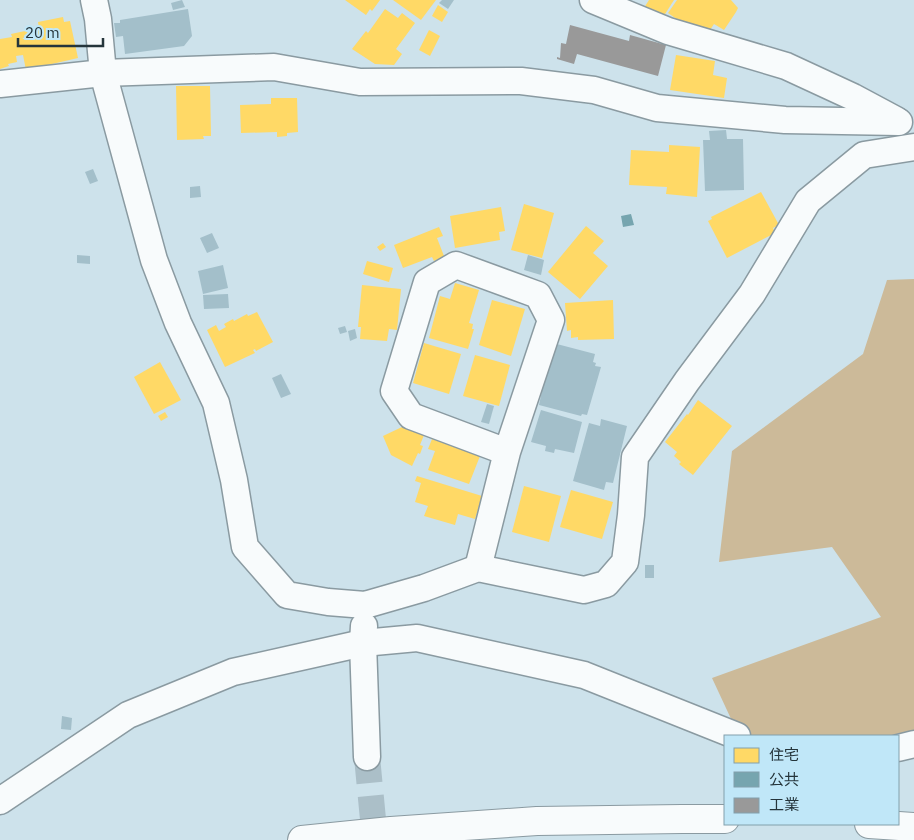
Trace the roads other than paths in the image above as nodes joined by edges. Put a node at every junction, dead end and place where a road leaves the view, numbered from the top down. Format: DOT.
graph roads {
  1 [pos="94,0"];
  2 [pos="593,0"];
  3 [pos="103,73"];
  4 [pos="0,84"];
  5 [pos="907,127"];
  6 [pos="914,147"];
  7 [pos="507,452"];
  8 [pos="478,568"];
  9 [pos="365,605"];
  10 [pos="364,642"];
  11 [pos="735,735"];
  12 [pos="914,744"];
  13 [pos="899,748"];
  14 [pos="367,757"];
  15 [pos="0,801"];
  16 [pos="724,819"];
  17 [pos="884,825"];
  18 [pos="914,827"];
  19 [pos="302,840"];
  1 -- 3 [label="street"];
  2 -- 5 [label="street"];
  3 -- 4 [label="street"];
  3 -- 5 [label="street"];
  3 -- 9 [label="street"];
  6 -- 8 [label="street"];
  7 -- 7 [label="street"];
  7 -- 8 [label="street"];
  8 -- 9 [label="street"];
  9 -- 10 [label="street"];
  10 -- 11 [label="street"];
  10 -- 14 [label="street"];
  10 -- 15 [label="street"];
  12 -- 13 [label="street"];
  16 -- 19 [label="highway"];
  17 -- 18 [label="highway"];
}
